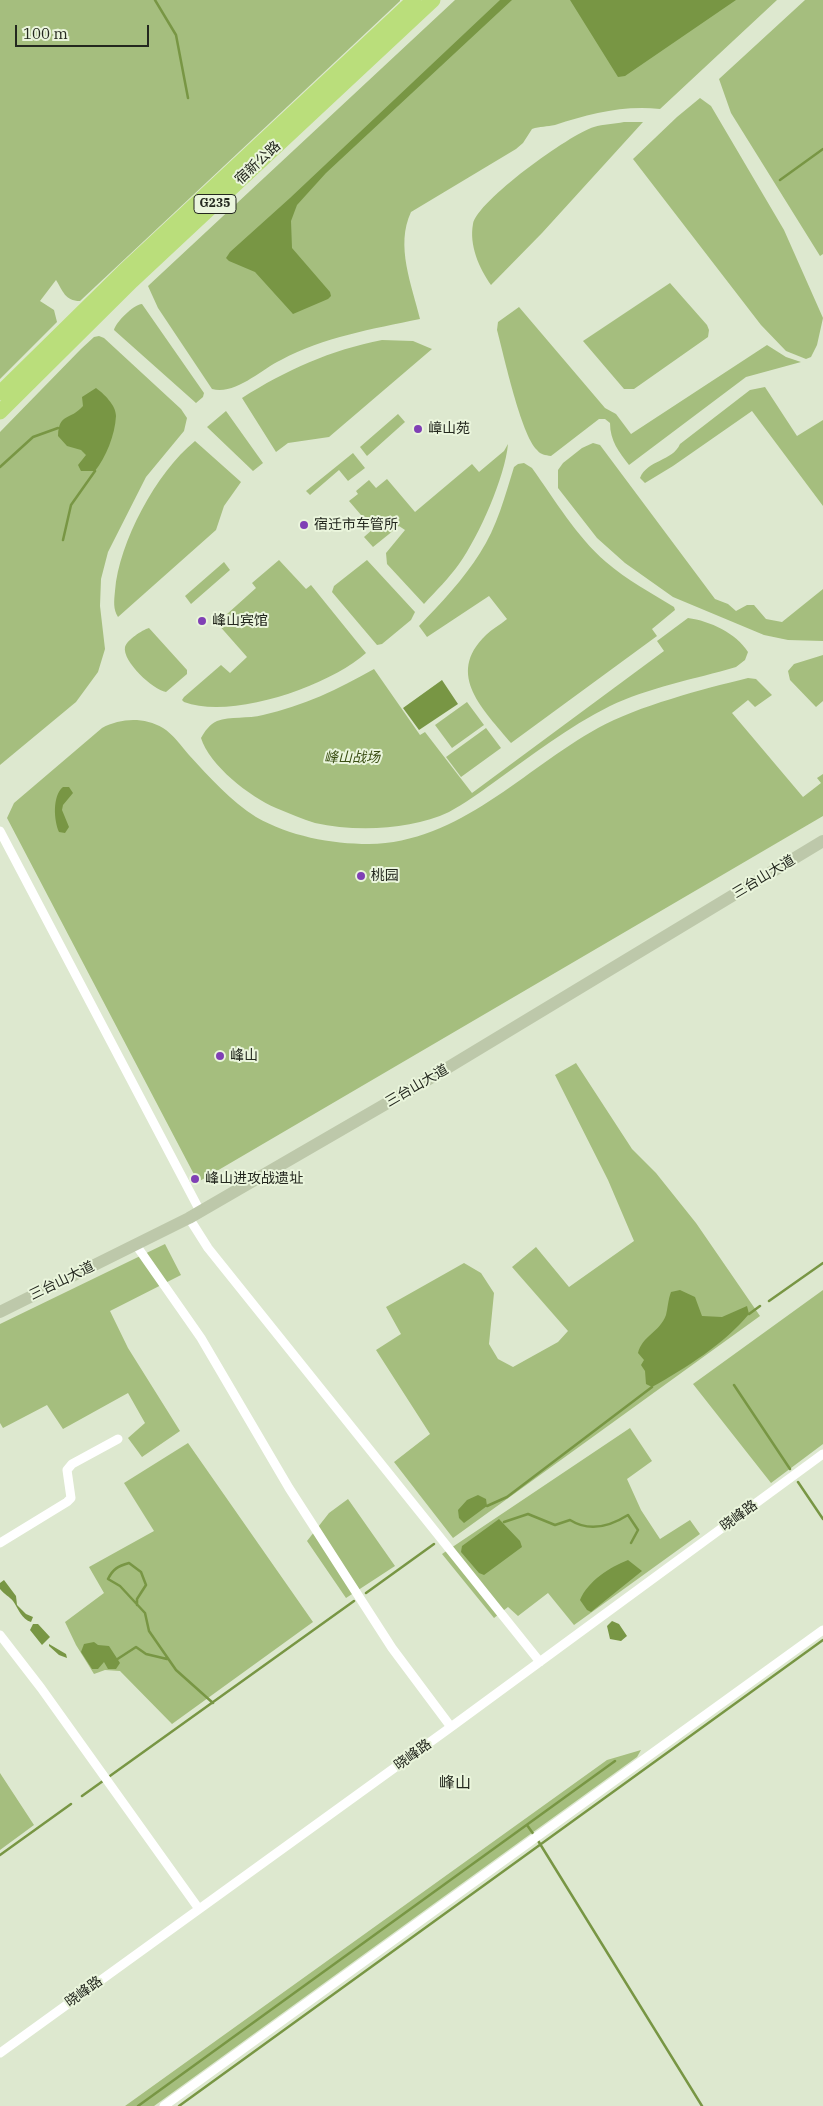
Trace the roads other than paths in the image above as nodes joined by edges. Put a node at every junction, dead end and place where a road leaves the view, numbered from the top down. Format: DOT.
graph roads {
  1 [pos="414,0"];
  2 [pos="433,0"];
  3 [pos="0,393"];
  4 [pos="0,412"];
  5 [pos="0,831"];
  6 [pos="823,841"];
  7 [pos="194,1215"];
  8 [pos="136,1245"];
  9 [pos="0,1312"];
  10 [pos="118,1439"];
  11 [pos="823,1454"];
  12 [pos="0,1543"];
  13 [pos="823,1630"];
  14 [pos="0,1635"];
  15 [pos="540,1662"];
  16 [pos="451,1728"];
  17 [pos="199,1909"];
  18 [pos="0,2053"];
  19 [pos="164,2106"];
  1 -- 3 [label="highway, 宿新公路 / G235"];
  2 -- 4 [label="highway, 宿新公路 / G235"];
  5 -- 7 [label="street"];
  6 -- 7 [label="main road, 三台山大道"];
  7 -- 8 [label="main road, 三台山大道"];
  7 -- 15 [label="street"];
  8 -- 9 [label="main road, 三台山大道"];
  8 -- 16 [label="street"];
  10 -- 12 [label="street"];
  11 -- 15 [label="street, 晓峰路"];
  13 -- 19 [label="street"];
  14 -- 17 [label="street"];
  15 -- 16 [label="street, 晓峰路"];
  16 -- 17 [label="street, 晓峰路"];
  17 -- 18 [label="street, 晓峰路"];
}
